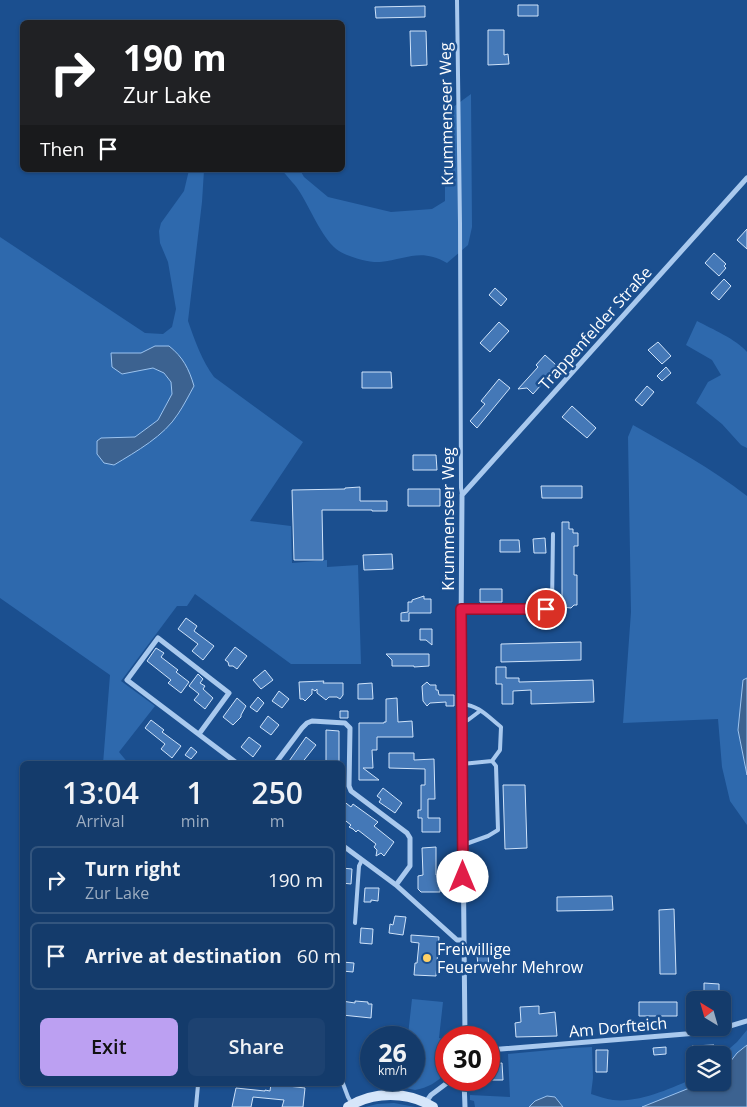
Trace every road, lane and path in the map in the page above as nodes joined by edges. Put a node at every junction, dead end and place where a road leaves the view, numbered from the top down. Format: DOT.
graph roads {
  1 [pos="457,0"];
  2 [pos="747,178"];
  3 [pos="462,495"];
  4 [pos="553,534"];
  5 [pos="461,609"];
  6 [pos="462,704"];
  7 [pos="480,710"];
  8 [pos="462,723"];
  9 [pos="198,734"];
  10 [pos="234,761"];
  11 [pos="277,761"];
  12 [pos="492,761"];
  13 [pos="462,764"];
  14 [pos="463,845"];
  15 [pos="345,847"];
  16 [pos="362,860"];
  17 [pos="396,885"];
  18 [pos="355,923"];
  19 [pos="464,940"];
  20 [pos="747,1021"];
  21 [pos="465,1026"];
  22 [pos="500,1049"];
  23 [pos="198,1086"];
  24 [pos="344,1086"];
  25 [pos="437,1091"];
  26 [pos="464,1091"];
  27 [pos="430,1105"];
  28 [pos="350,1106"];
  29 [pos="196,1107"];
  30 [pos="465,1107"];
  1 -- 3 [label="lane, Krummenseer Weg"];
  2 -- 3 [label="street, Trappenfelder Straße"];
  3 -- 5 [label="street, Krummenseer Weg"];
  4 -- 5 [label="lane"];
  5 -- 6 [label="street, Krummenseer Weg"];
  6 -- 7 [label="lane"];
  6 -- 8 [label="street, Krummenseer Weg"];
  7 -- 8 [label="lane"];
  7 -- 12 [label="lane"];
  8 -- 13 [label="street, Krummenseer Weg"];
  9 -- 9 [label="street"];
  9 -- 10 [label="street"];
  11 -- 17 [label="street"];
  12 -- 13 [label="lane"];
  12 -- 14 [label="lane"];
  13 -- 14 [label="street, Krummenseer Weg"];
  14 -- 19 [label="street, Krummenseer Weg"];
  15 -- 16 [label="street"];
  16 -- 17 [label="street"];
  16 -- 18 [label="lane"];
  17 -- 19 [label="street"];
  19 -- 21 [label="street, Krummenseer Weg"];
  20 -- 22 [label="street, Am Dorfteich"];
  23 -- 29 [label="lane"];
  24 -- 28 [label="lane"];
  25 -- 27 [label="street"];
  26 -- 30 [label="street"];
  27 -- 28 [label="main road"];
}
